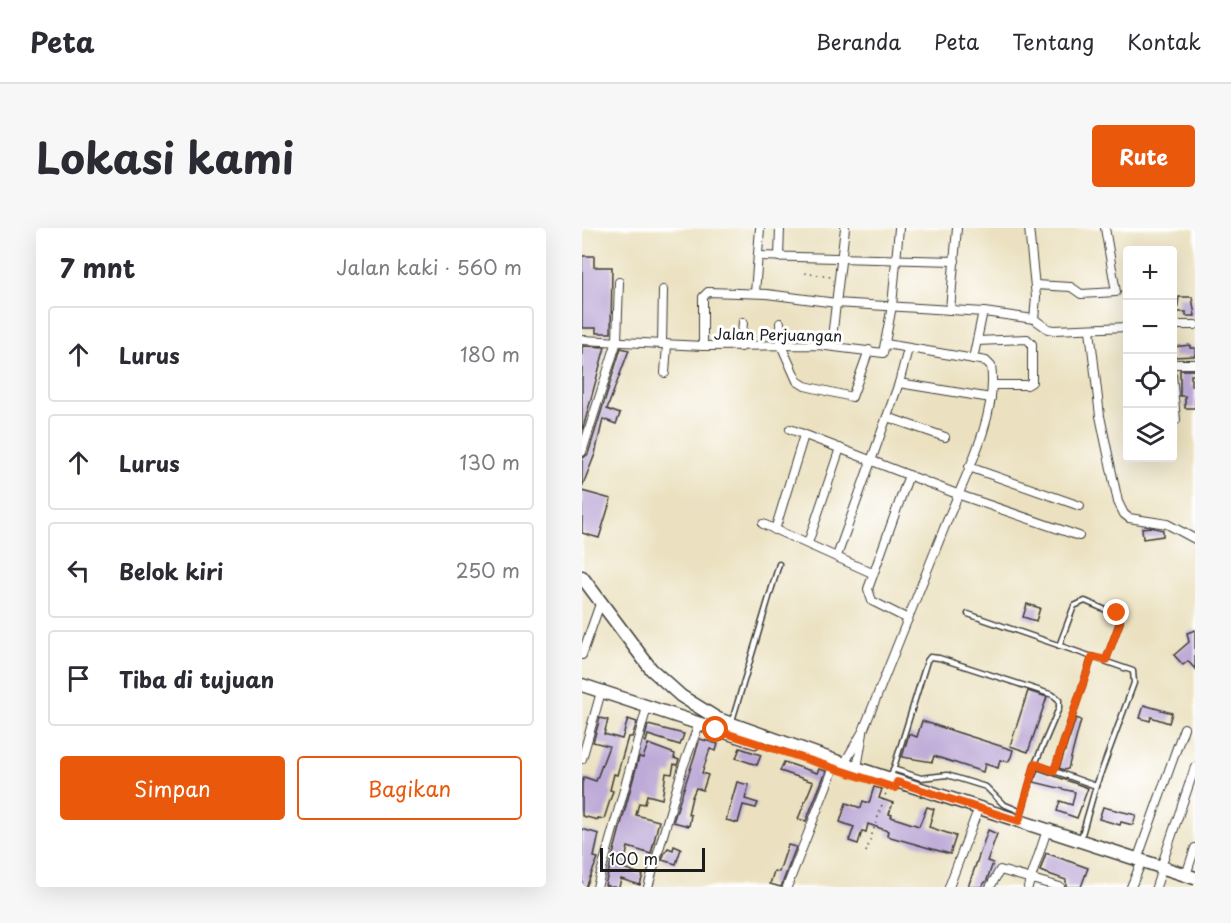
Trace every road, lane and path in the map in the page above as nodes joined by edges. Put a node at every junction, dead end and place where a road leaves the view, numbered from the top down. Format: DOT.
graph roads {
  1 [pos="760,228"];
  2 [pos="780,228"];
  3 [pos="845,228"];
  4 [pos="899,228"];
  5 [pos="957,228"];
  6 [pos="1029,228"];
  7 [pos="1105,228"];
  8 [pos="758,256"];
  9 [pos="779,256"];
  10 [pos="843,258"];
  11 [pos="896,258"];
  12 [pos="956,261"];
  13 [pos="805,273"];
  14 [pos="840,279"];
  15 [pos="620,282"];
  16 [pos="1035,285"];
  17 [pos="663,290"];
  18 [pos="755,293"];
  19 [pos="837,303"];
  20 [pos="892,306"];
  21 [pos="950,310"];
  22 [pos="982,316"];
  23 [pos="1034,319"];
  24 [pos="743,322"];
  25 [pos="780,323"];
  26 [pos="1177,325"];
  27 [pos="1195,325"];
  28 [pos="1123,327"];
  29 [pos="1090,330"];
  30 [pos="582,340"];
  31 [pos="616,341"];
  32 [pos="977,341"];
  33 [pos="664,344"];
  34 [pos="886,344"];
  35 [pos="780,345"];
  36 [pos="831,345"];
  37 [pos="703,346"];
  38 [pos="741,347"];
  39 [pos="908,349"];
  40 [pos="869,350"];
  41 [pos="973,359"];
  42 [pos="1177,364"];
  43 [pos="1195,364"];
  44 [pos="665,373"];
  45 [pos="899,383"];
  46 [pos="992,385"];
  47 [pos="991,398"];
  48 [pos="887,417"];
  49 [pos="790,429"];
  50 [pos="804,435"];
  51 [pos="945,437"];
  52 [pos="840,448"];
  53 [pos="582,452"];
  54 [pos="872,460"];
  55 [pos="969,467"];
  56 [pos="909,475"];
  57 [pos="957,494"];
  58 [pos="1080,506"];
  59 [pos="763,524"];
  60 [pos="775,530"];
  61 [pos="1079,536"];
  62 [pos="1195,538"];
  63 [pos="808,543"];
  64 [pos="837,556"];
  65 [pos="779,564"];
  66 [pos="872,573"];
  67 [pos="582,577"];
  68 [pos="601,601"];
  69 [pos="968,614"];
  70 [pos="908,619"];
  71 [pos="1059,646"];
  72 [pos="582,655"];
  73 [pos="1092,657"];
  74 [pos="1106,660"];
  75 [pos="582,686"];
  76 [pos="601,692"];
  77 [pos="648,707"];
  78 [pos="699,724"];
  79 [pos="731,725"];
  80 [pos="1184,728"];
  81 [pos="863,731"];
  82 [pos="582,759"];
  83 [pos="1035,764"];
  84 [pos="845,766"];
  85 [pos="1195,766"];
  86 [pos="1054,771"];
  87 [pos="893,781"];
  88 [pos="1096,786"];
  89 [pos="976,815"];
  90 [pos="1021,817"];
  91 [pos="1045,836"];
  92 [pos="1080,841"];
  93 [pos="1195,848"];
  94 [pos="866,852"];
  95 [pos="1108,854"];
  96 [pos="1138,864"];
  97 [pos="1159,876"];
  98 [pos="1190,877"];
  99 [pos="1031,878"];
  100 [pos="1195,886"];
  101 [pos="597,887"];
  102 [pos="648,887"];
  103 [pos="787,887"];
  104 [pos="949,887"];
  105 [pos="990,887"];
  106 [pos="1028,887"];
  107 [pos="1060,887"];
  108 [pos="1131,887"];
  1 -- 8 [label="street"];
  2 -- 9 [label="street"];
  3 -- 10 [label="street"];
  4 -- 11 [label="street"];
  5 -- 12 [label="street"];
  6 -- 16 [label="street"];
  7 -- 16 [label="street"];
  8 -- 9 [label="street"];
  8 -- 18 [label="street"];
  9 -- 10 [label="street"];
  10 -- 11 [label="street"];
  10 -- 14 [label="street"];
  11 -- 12 [label="street"];
  11 -- 20 [label="street"];
  12 -- 21 [label="street"];
  13 -- 14 [label="path"];
  14 -- 19 [label="street"];
  15 -- 31 [label="street"];
  16 -- 23 [label="street"];
  17 -- 33 [label="street"];
  18 -- 19 [label="street"];
  18 -- 37 [label="street"];
  19 -- 20 [label="street"];
  19 -- 36 [label="street"];
  20 -- 21 [label="street"];
  20 -- 34 [label="street"];
  21 -- 23 [label="street"];
  22 -- 32 [label="street"];
  23 -- 29 [label="street"];
  24 -- 38 [label="street"];
  25 -- 35 [label="street"];
  26 -- 27 [label="street"];
  28 -- 29 [label="street"];
  29 -- 62 [label="street"];
  30 -- 31 [label="street, Jalan Perjuangan"];
  31 -- 33 [label="street, Jalan Perjuangan"];
  31 -- 53 [label="street"];
  32 -- 41 [label="street"];
  32 -- 46 [label="street"];
  33 -- 37 [label="street, Jalan Perjuangan"];
  33 -- 44 [label="street"];
  34 -- 39 [label="street"];
  34 -- 40 [label="street, Jalan Perjuangan"];
  35 -- 36 [label="street, Jalan Perjuangan"];
  35 -- 38 [label="street, Jalan Perjuangan"];
  35 -- 40 [label="street"];
  36 -- 40 [label="street, Jalan Perjuangan"];
  37 -- 38 [label="street, Jalan Perjuangan"];
  39 -- 41 [label="street"];
  39 -- 45 [label="street"];
  41 -- 46 [label="street"];
  42 -- 43 [label="street"];
  45 -- 47 [label="street"];
  45 -- 48 [label="street"];
  46 -- 47 [label="street"];
  47 -- 55 [label="street"];
  48 -- 51 [label="street"];
  48 -- 54 [label="street"];
  49 -- 50 [label="street"];
  50 -- 52 [label="street"];
  50 -- 60 [label="street"];
  52 -- 54 [label="street"];
  52 -- 63 [label="street"];
  54 -- 56 [label="street"];
  54 -- 64 [label="street"];
  55 -- 57 [label="street"];
  55 -- 58 [label="street"];
  56 -- 57 [label="street"];
  56 -- 66 [label="street"];
  57 -- 61 [label="street"];
  57 -- 70 [label="street"];
  59 -- 60 [label="street"];
  60 -- 63 [label="street"];
  63 -- 64 [label="street"];
  64 -- 66 [label="street"];
  65 -- 79 [label="lane"];
  66 -- 70 [label="street"];
  67 -- 68 [label="main road"];
  68 -- 72 [label="street"];
  68 -- 79 [label="main road"];
  69 -- 71 [label="lane"];
  70 -- 81 [label="street"];
  71 -- 73 [label="lane"];
  71 -- 74 [label="lane"];
  73 -- 74 [label="lane"];
  73 -- 86 [label="lane"];
  74 -- 88 [label="lane"];
  75 -- 76 [label="main road"];
  76 -- 77 [label="main road"];
  76 -- 82 [label="street"];
  77 -- 78 [label="main road"];
  77 -- 101 [label="street"];
  78 -- 84 [label="main road"];
  78 -- 102 [label="street"];
  79 -- 84 [label="main road"];
  80 -- 96 [label="street"];
  81 -- 84 [label="street"];
  81 -- 84 [label="street"];
  83 -- 86 [label="lane"];
  83 -- 87 [label="lane"];
  83 -- 90 [label="lane"];
  84 -- 87 [label="main road"];
  84 -- 87 [label="main road"];
  84 -- 103 [label="street"];
  85 -- 97 [label="street"];
  86 -- 88 [label="lane"];
  87 -- 89 [label="main road"];
  87 -- 90 [label="main road"];
  87 -- 90 [label="lane"];
  87 -- 94 [label="path"];
  88 -- 92 [label="lane"];
  89 -- 91 [label="main road"];
  89 -- 104 [label="street"];
  90 -- 92 [label="main road"];
  91 -- 95 [label="main road"];
  91 -- 99 [label="street"];
  92 -- 95 [label="main road"];
  93 -- 98 [label="street"];
  95 -- 96 [label="main road"];
  96 -- 97 [label="main road"];
  96 -- 108 [label="street"];
  97 -- 98 [label="main road"];
  97 -- 100 [label="main road"];
  99 -- 105 [label="street"];
  99 -- 106 [label="street"];
  99 -- 107 [label="street"];
}
